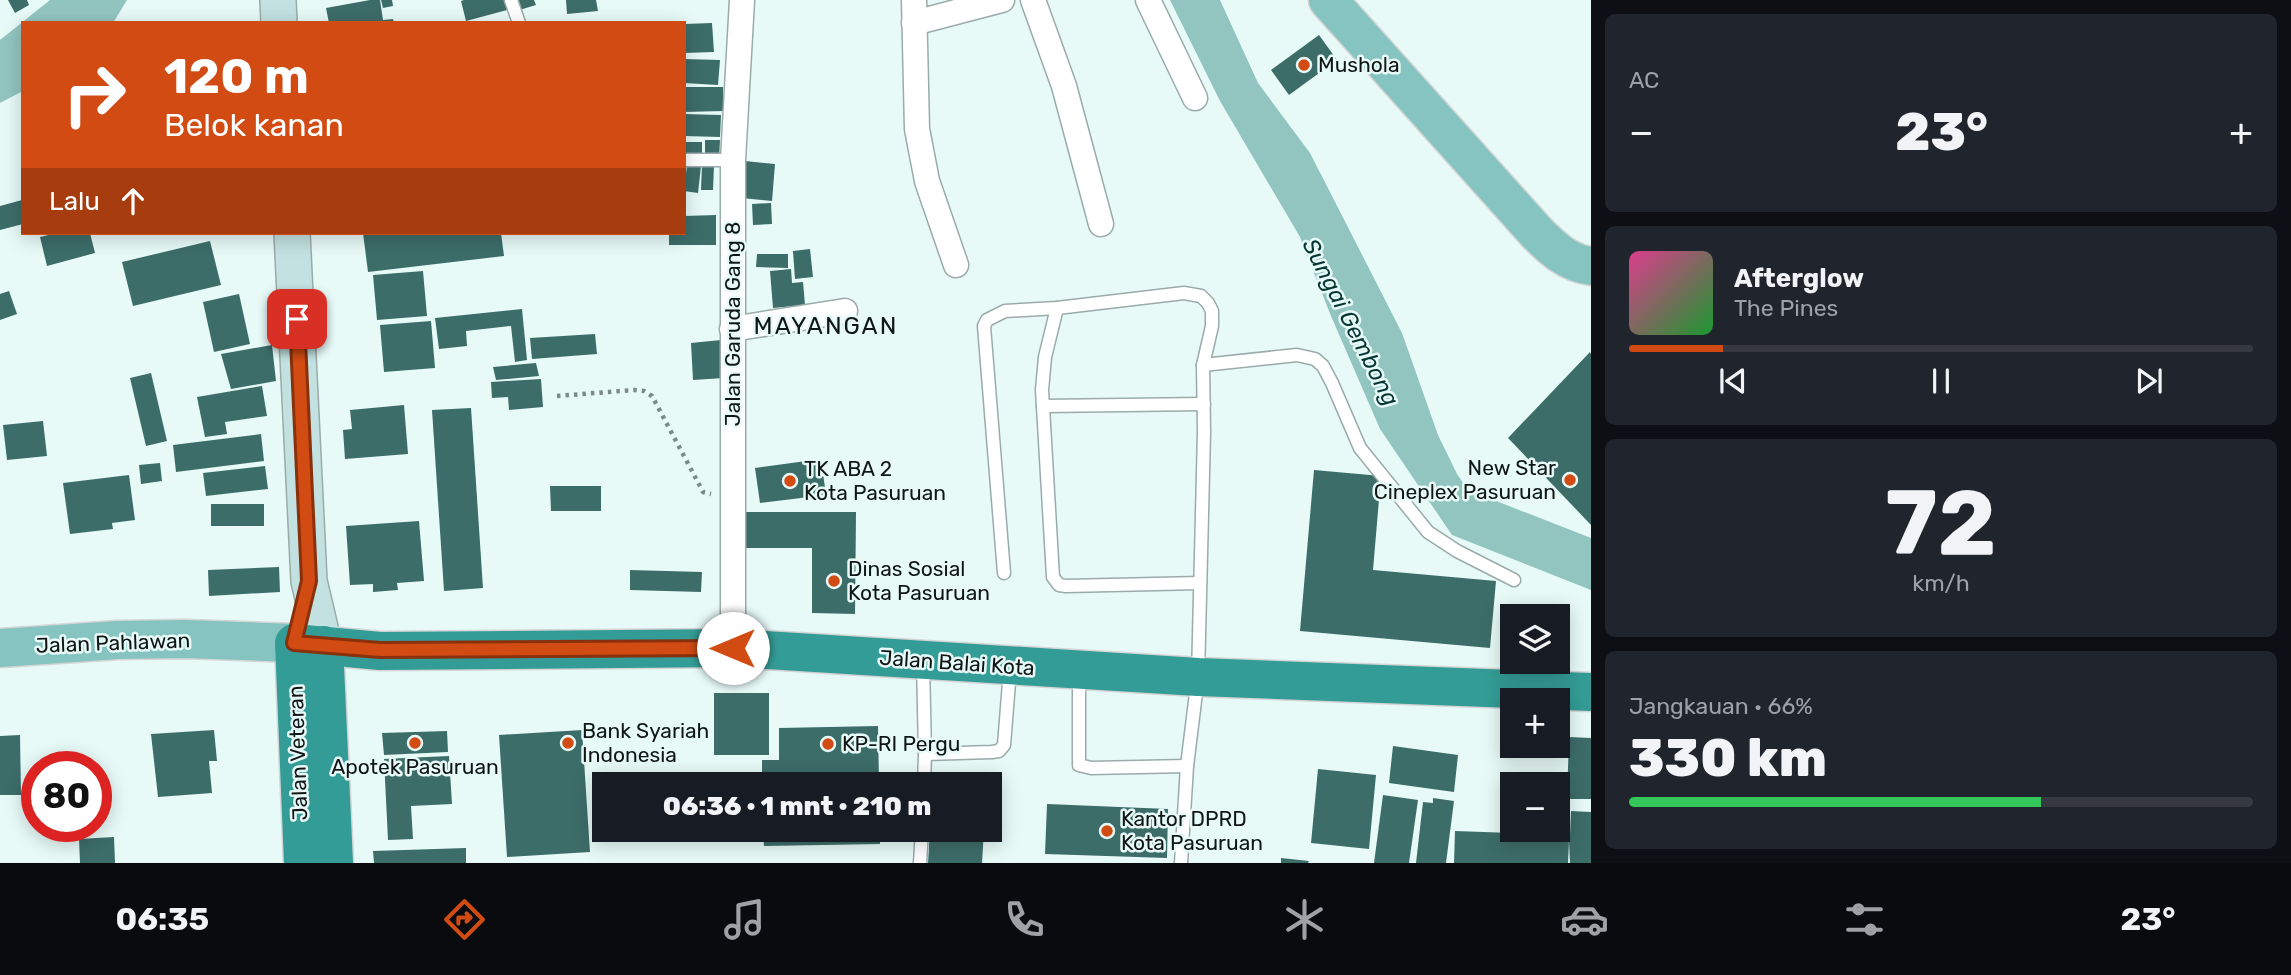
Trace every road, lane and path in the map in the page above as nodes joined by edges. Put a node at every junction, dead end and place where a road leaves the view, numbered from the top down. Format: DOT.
graph roads {
  1 [pos="278,0"];
  2 [pos="511,0"];
  3 [pos="742,0"];
  4 [pos="1002,0"];
  5 [pos="1032,0"];
  6 [pos="1148,0"];
  7 [pos="1328,0"];
  8 [pos="914,11"];
  9 [pos="279,21"];
  10 [pos="518,21"];
  11 [pos="1195,98"];
  12 [pos="686,160"];
  13 [pos="733,160"];
  14 [pos="1101,224"];
  15 [pos="292,235"];
  16 [pos="956,265"];
  17 [pos="1591,266"];
  18 [pos="1057,308"];
  19 [pos="845,311"];
  20 [pos="732,329"];
  21 [pos="1203,365"];
  22 [pos="557,396"];
  23 [pos="1204,404"];
  24 [pos="1043,406"];
  25 [pos="733,496"];
  26 [pos="1004,573"];
  27 [pos="1514,580"];
  28 [pos="1200,583"];
  29 [pos="309,644"];
  30 [pos="0,648"];
  31 [pos="733,648"];
  32 [pos="923,660"];
  33 [pos="1010,666"];
  34 [pos="1079,670"];
  35 [pos="1198,677"];
  36 [pos="1591,692"];
  37 [pos="925,754"];
  38 [pos="1187,766"];
  39 [pos="924,772"];
  40 [pos="921,842"];
  41 [pos="303,863"];
  42 [pos="334,863"];
  43 [pos="920,863"];
  44 [pos="1181,863"];
  1 -- 9 [label="main road"];
  2 -- 10 [label="lane"];
  3 -- 13 [label="street, Jalan Garuda Gang 8"];
  4 -- 8 [label="street"];
  5 -- 14 [label="street"];
  6 -- 11 [label="street"];
  7 -- 17 [label="main road"];
  8 -- 16 [label="street"];
  12 -- 13 [label="lane"];
  13 -- 20 [label="street, Jalan Garuda Gang 8"];
  15 -- 29 [label="main road"];
  18 -- 21 [label="lane"];
  18 -- 24 [label="lane"];
  18 -- 26 [label="lane"];
  19 -- 20 [label="street"];
  20 -- 25 [label="street, Jalan Garuda Gang 8"];
  21 -- 23 [label="lane"];
  21 -- 27 [label="lane"];
  22 -- 25 [label="path"];
  23 -- 24 [label="lane"];
  23 -- 28 [label="lane"];
  24 -- 28 [label="lane"];
  25 -- 31 [label="street, Jalan Garuda Gang 8"];
  28 -- 35 [label="lane"];
  29 -- 30 [label="main road, Jalan Pahlawan"];
  29 -- 31 [label="highway, Jalan Balai Kota"];
  29 -- 41 [label="highway, Jalan Veteran"];
  29 -- 42 [label="highway, Jalan Veteran"];
  31 -- 32 [label="highway, Jalan Balai Kota"];
  32 -- 33 [label="highway, Jalan Balai Kota"];
  32 -- 37 [label="lane"];
  33 -- 34 [label="highway, Jalan Balai Kota"];
  33 -- 37 [label="lane"];
  34 -- 35 [label="highway, Jalan Balai Kota"];
  34 -- 38 [label="lane"];
  35 -- 36 [label="highway, Jalan Balai Kota"];
  35 -- 38 [label="lane"];
  37 -- 39 [label="lane"];
  38 -- 44 [label="lane"];
  40 -- 43 [label="lane"];
}
